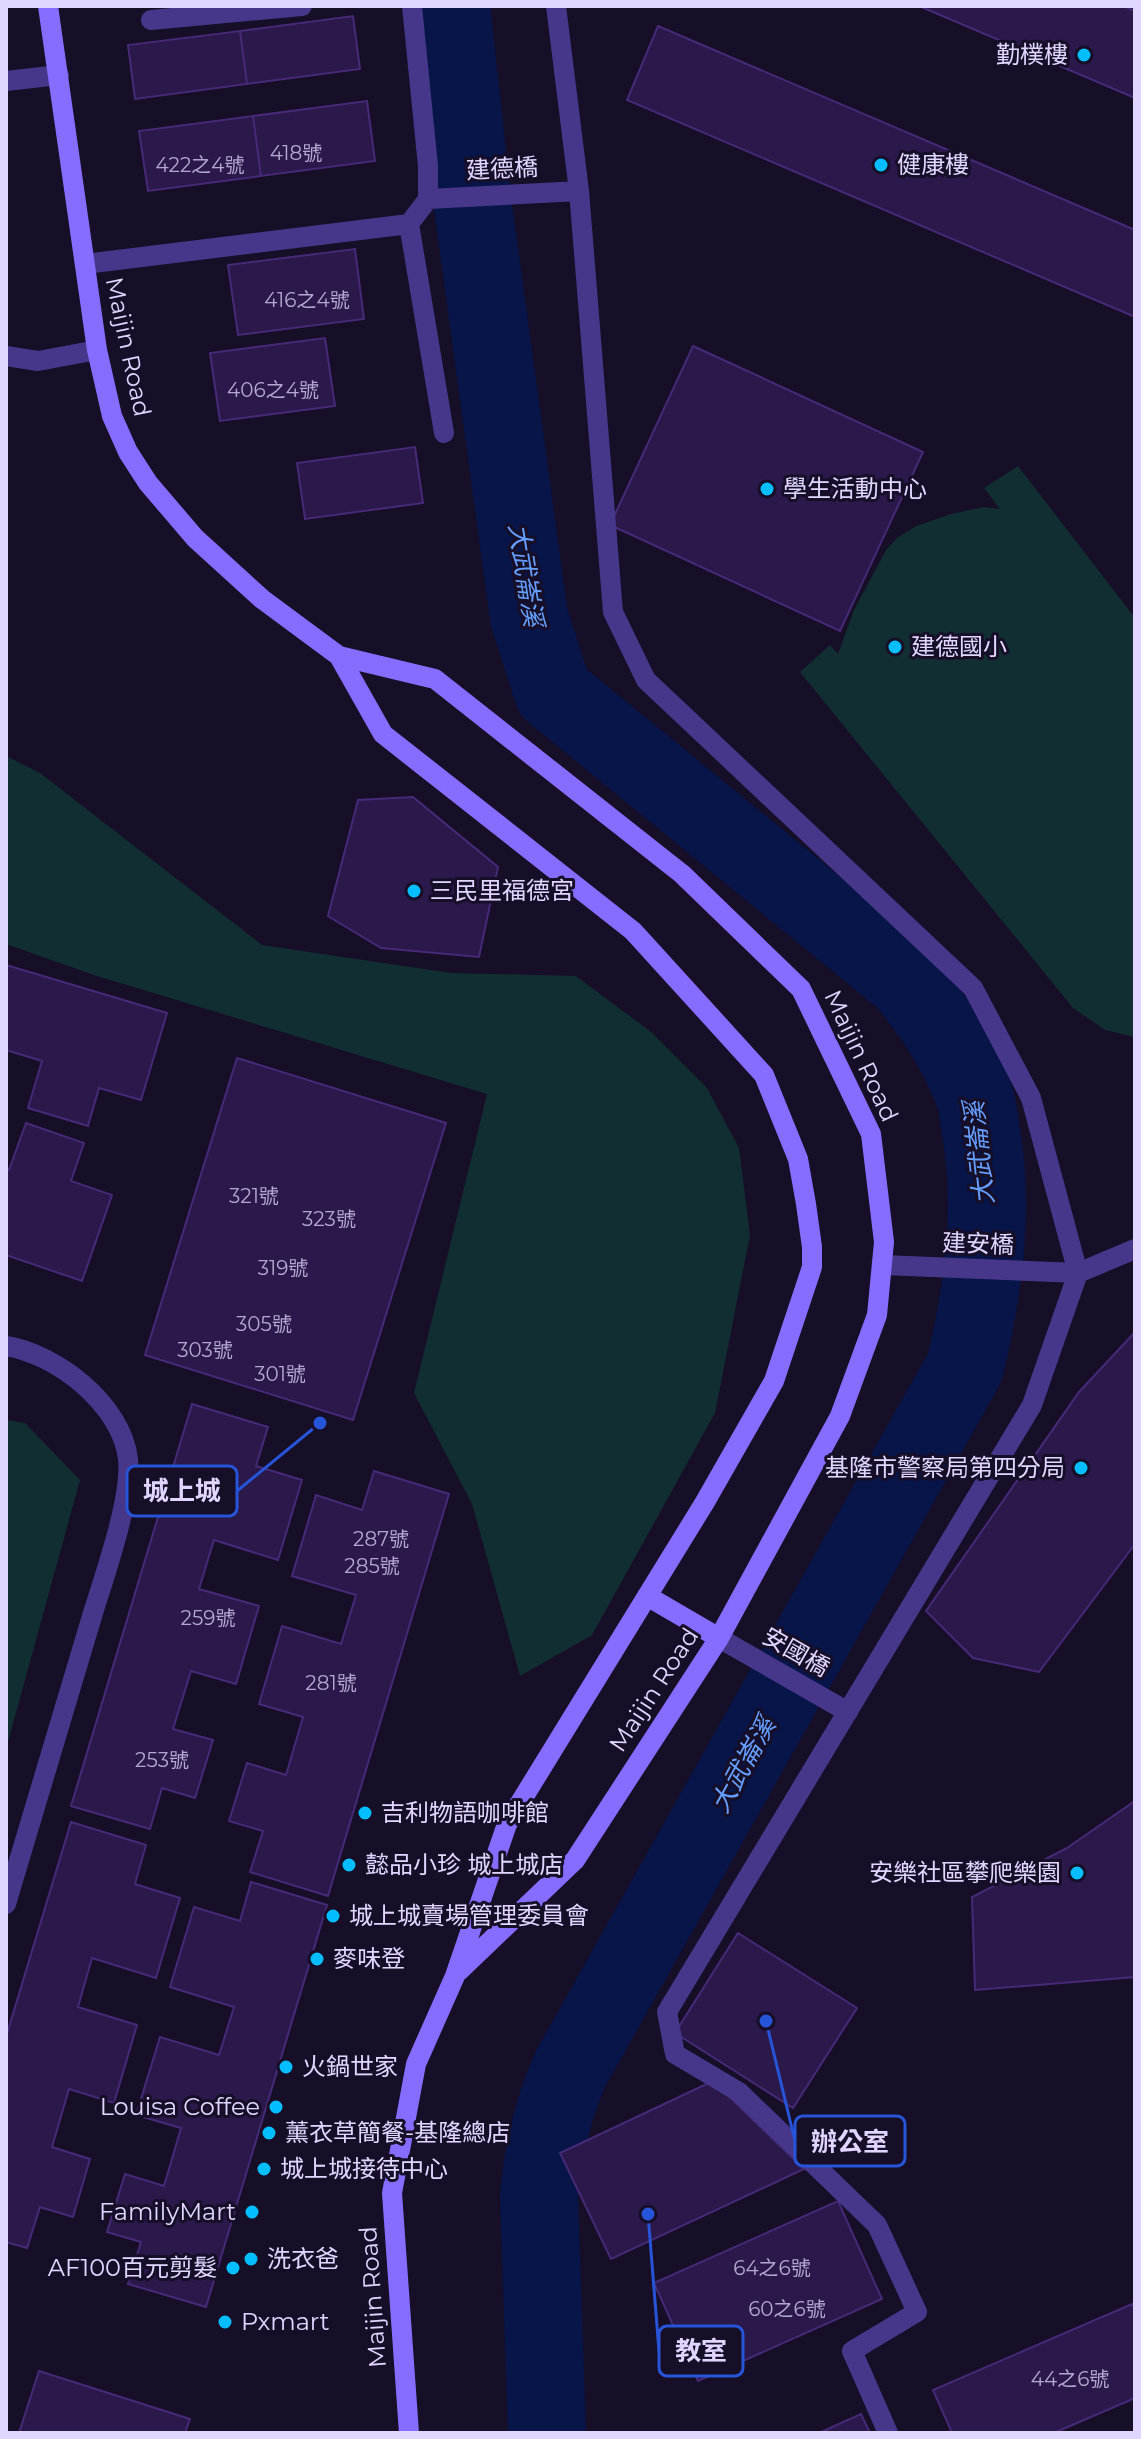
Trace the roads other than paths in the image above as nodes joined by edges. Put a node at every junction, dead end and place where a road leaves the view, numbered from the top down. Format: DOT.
graph roads {
  1 [pos="48,6"];
  2 [pos="302,6"];
  3 [pos="412,6"];
  4 [pos="556,6"];
  5 [pos="151,20"];
  6 [pos="59,75"];
  7 [pos="6,81"];
  8 [pos="579,191"];
  9 [pos="428,199"];
  10 [pos="409,224"];
  11 [pos="85,264"];
  12 [pos="97,350"];
  13 [pos="6,356"];
  14 [pos="444,433"];
  15 [pos="339,656"];
  16 [pos="1135,1249"];
  17 [pos="883,1265"];
  18 [pos="1078,1273"];
  19 [pos="6,1346"];
  20 [pos="647,1596"];
  21 [pos="719,1638"];
  22 [pos="848,1712"];
  23 [pos="6,1904"];
  24 [pos="455,1976"];
  25 [pos="409,2433"];
  26 [pos="888,2433"];
  1 -- 6 [label="street, Maijin Road"];
  2 -- 5 [label="street"];
  3 -- 9 [label="street"];
  4 -- 8 [label="street"];
  6 -- 7 [label="street"];
  6 -- 11 [label="street, Maijin Road"];
  8 -- 9 [label="street, 建德橋"];
  8 -- 18 [label="street"];
  9 -- 10 [label="street"];
  10 -- 11 [label="street"];
  10 -- 14 [label="street"];
  11 -- 12 [label="street, Maijin Road"];
  12 -- 13 [label="street"];
  12 -- 15 [label="street, Maijin Road"];
  15 -- 17 [label="street, Maijin Road"];
  15 -- 20 [label="street, Maijin Road"];
  16 -- 18 [label="street"];
  17 -- 18 [label="street, 建安橋"];
  17 -- 21 [label="street, Maijin Road"];
  18 -- 22 [label="street"];
  19 -- 23 [label="street"];
  20 -- 21 [label="street"];
  20 -- 24 [label="street, Maijin Road"];
  21 -- 22 [label="street, 安國橋"];
  21 -- 24 [label="street, Maijin Road"];
  22 -- 26 [label="street"];
  24 -- 25 [label="street, Maijin Road"];
}
